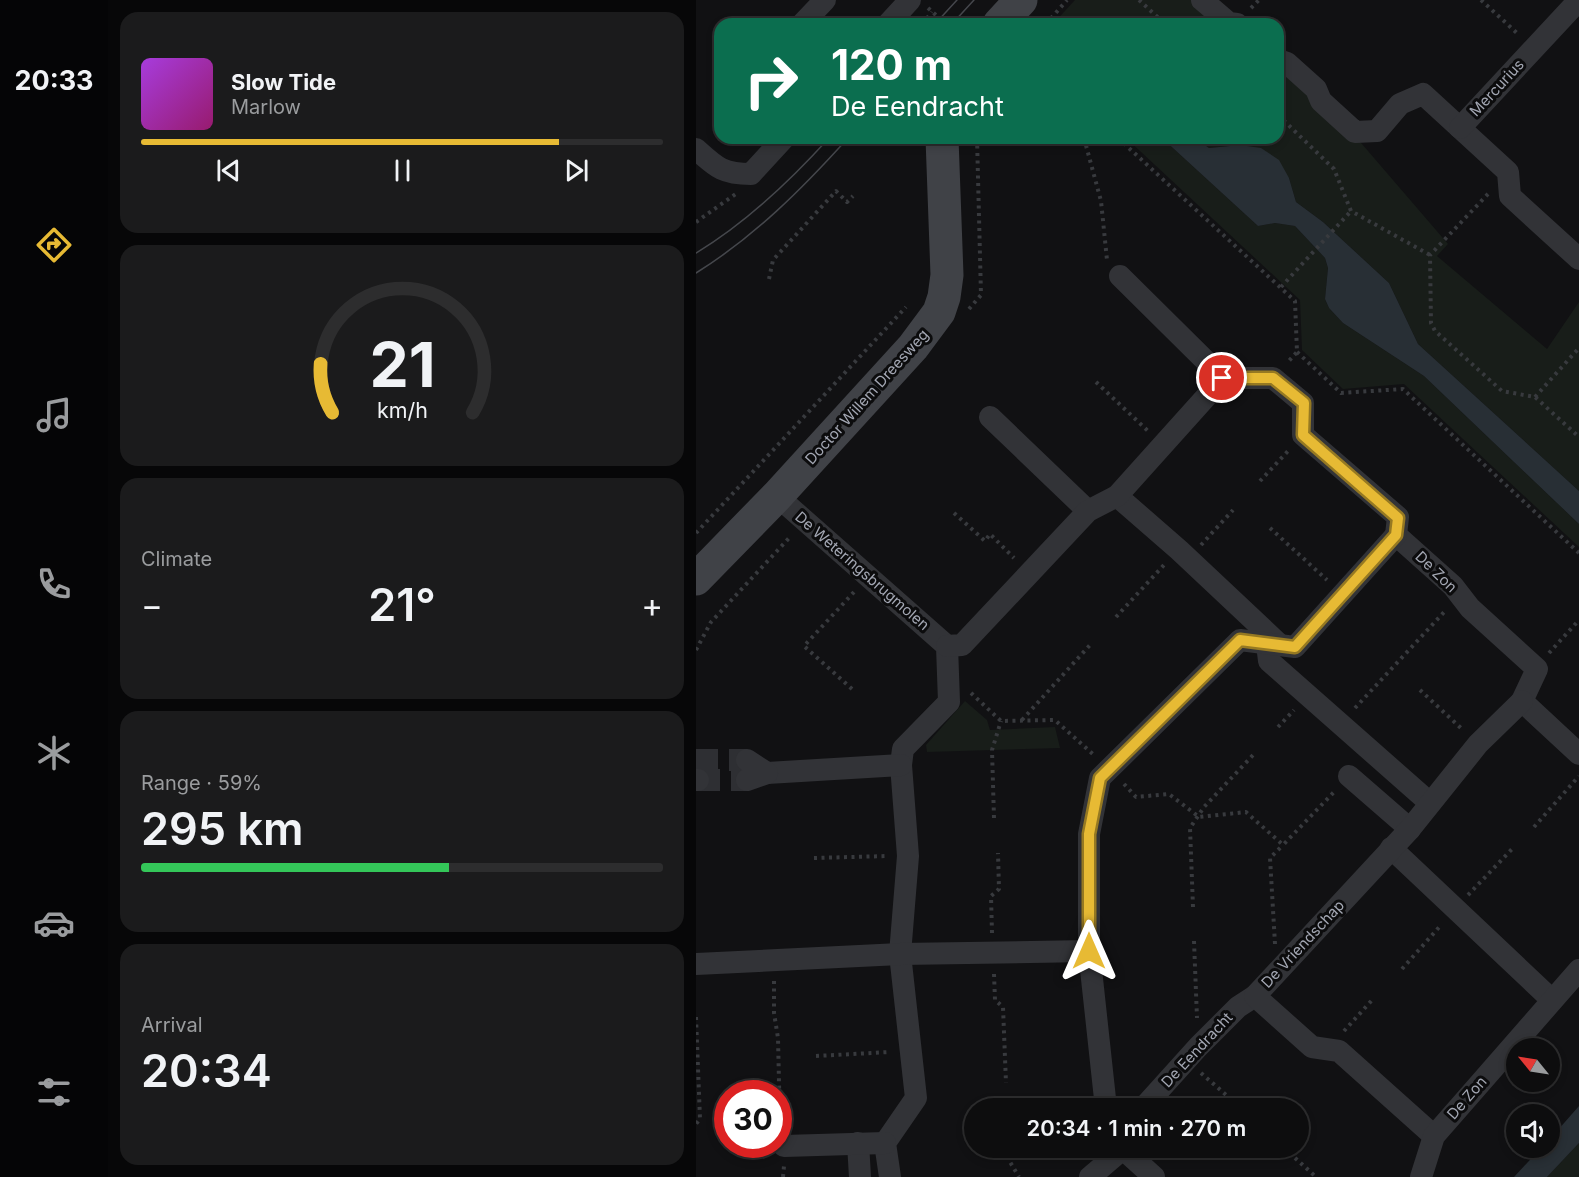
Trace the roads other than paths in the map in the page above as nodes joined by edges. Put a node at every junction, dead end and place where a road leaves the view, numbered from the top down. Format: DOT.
graph roads {
  1 [pos="825,0"];
  2 [pos="1021,0"];
  3 [pos="1202,0"];
  4 [pos="1579,0"];
  5 [pos="808,18"];
  6 [pos="1004,18"];
  7 [pos="1223,18"];
  8 [pos="1284,62"];
  9 [pos="1460,128"];
  10 [pos="779,144"];
  11 [pos="942,144"];
  12 [pos="696,149"];
  13 [pos="1579,259"];
  14 [pos="1120,276"];
  15 [pos="1222,378"];
  16 [pos="990,417"];
  17 [pos="777,496"];
  18 [pos="1117,496"];
  19 [pos="1088,511"];
  20 [pos="1396,535"];
  21 [pos="696,579"];
  22 [pos="1274,644"];
  23 [pos="947,646"];
  24 [pos="1521,702"];
  25 [pos="1579,754"];
  26 [pos="901,765"];
  27 [pos="754,771"];
  28 [pos="1349,776"];
  29 [pos="1430,803"];
  30 [pos="1410,829"];
  31 [pos="1391,848"];
  32 [pos="1089,951"];
  33 [pos="900,954"];
  34 [pos="696,964"];
  35 [pos="1579,970"];
  36 [pos="1255,996"];
  37 [pos="1552,1000"];
  38 [pos="1105,1098"];
  39 [pos="1152,1098"];
  40 [pos="1434,1136"];
  41 [pos="858,1143"];
  42 [pos="885,1143"];
  43 [pos="792,1146"];
  44 [pos="1112,1158"];
  45 [pos="1134,1158"];
  46 [pos="860,1177"];
  47 [pos="890,1177"];
  48 [pos="1090,1177"];
  49 [pos="1154,1177"];
  50 [pos="1421,1177"];
  1 -- 5 [label="street"];
  2 -- 6 [label="street"];
  3 -- 7 [label="street"];
  4 -- 9 [label="street, Mercurius"];
  8 -- 9 [label="street, Mercurius"];
  9 -- 13 [label="street, Mercurius"];
  10 -- 12 [label="street"];
  11 -- 17 [label="street, Doctor Willem Dreesweg"];
  14 -- 15 [label="street"];
  15 -- 18 [label="street"];
  15 -- 20 [label="street"];
  16 -- 19 [label="street"];
  17 -- 21 [label="street, Doctor Willem Dreesweg"];
  17 -- 23 [label="street, De Weteringsbrugmolen"];
  18 -- 19 [label="street"];
  18 -- 22 [label="street"];
  19 -- 23 [label="street"];
  20 -- 22 [label="street"];
  20 -- 24 [label="street, De Zon"];
  22 -- 29 [label="street"];
  22 -- 32 [label="street"];
  23 -- 26 [label="street"];
  24 -- 25 [label="street"];
  24 -- 29 [label="street, De Vriendschap"];
  26 -- 27 [label="street"];
  26 -- 33 [label="street"];
  28 -- 30 [label="street"];
  29 -- 30 [label="street, De Vriendschap"];
  30 -- 31 [label="street, De Vriendschap"];
  31 -- 36 [label="street, De Vriendschap"];
  31 -- 37 [label="street"];
  32 -- 33 [label="street"];
  32 -- 38 [label="street"];
  33 -- 34 [label="street"];
  33 -- 42 [label="street"];
  35 -- 37 [label="street, De Zon"];
  36 -- 39 [label="street, De Eendracht"];
  36 -- 40 [label="street, De Vriendschap"];
  37 -- 40 [label="street, De Zon"];
  40 -- 50 [label="street, De Zon"];
  41 -- 42 [label="street"];
  41 -- 43 [label="street"];
  41 -- 46 [label="street"];
  42 -- 47 [label="street"];
  44 -- 48 [label="street"];
  45 -- 49 [label="street"];
}
